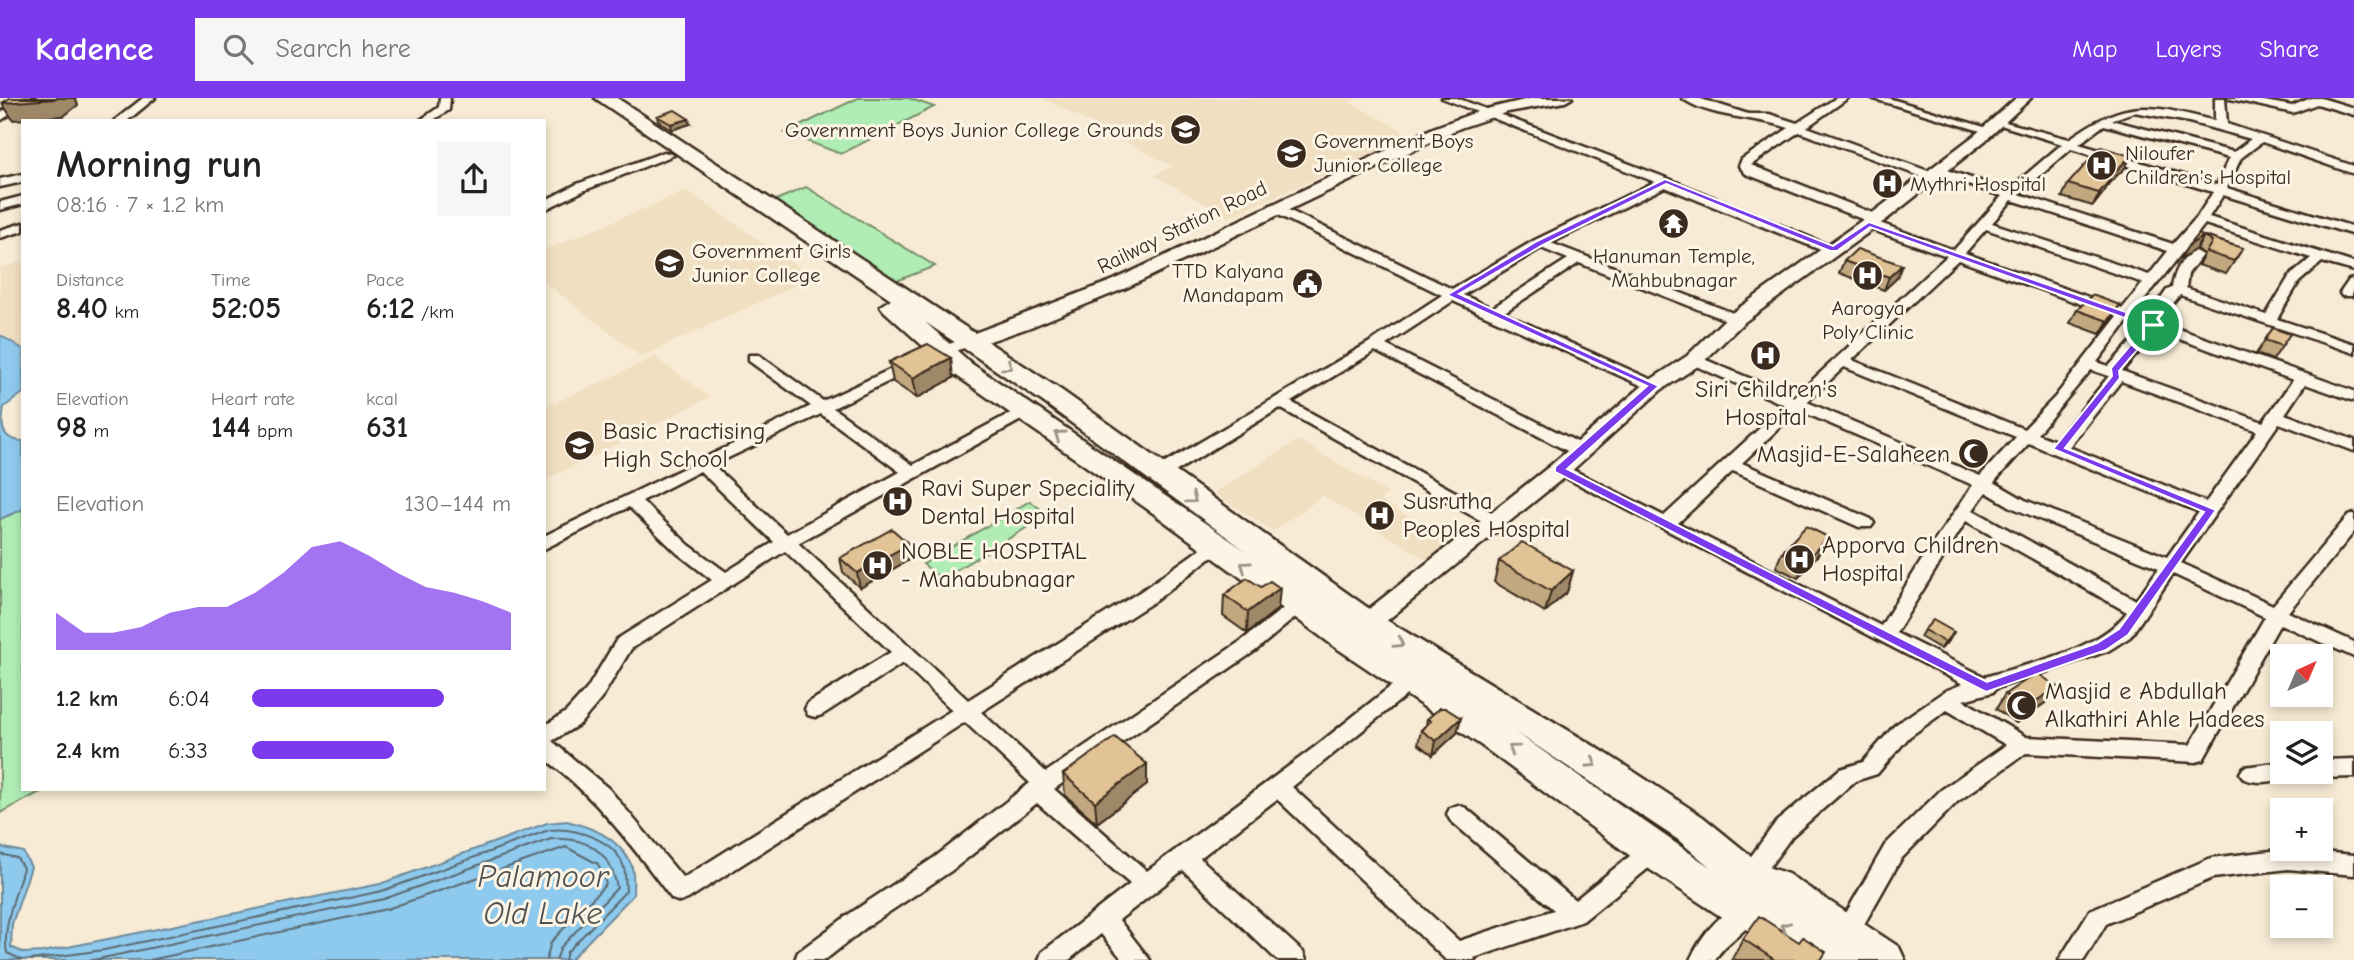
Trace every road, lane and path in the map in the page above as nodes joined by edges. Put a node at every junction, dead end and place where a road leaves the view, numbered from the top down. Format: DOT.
graph roads {
  1 [pos="30,98"];
  2 [pos="150,98"];
  3 [pos="445,98"];
  4 [pos="587,98"];
  5 [pos="604,98"];
  6 [pos="1447,98"];
  7 [pos="1565,98"];
  8 [pos="1687,98"];
  9 [pos="1843,98"];
  10 [pos="1877,98"];
  11 [pos="2024,98"];
  12 [pos="2220,98"];
  13 [pos="2231,98"];
  14 [pos="2312,99"];
  15 [pos="2276,106"];
  16 [pos="2354,112"];
  17 [pos="1487,113"];
  18 [pos="0,118"];
  19 [pos="122,119"];
  20 [pos="427,119"];
  21 [pos="2283,119"];
  22 [pos="2103,121"];
  23 [pos="1993,126"];
  24 [pos="2221,126"];
  25 [pos="1801,128"];
  26 [pos="2260,138"];
  27 [pos="2072,144"];
  28 [pos="668,155"];
  29 [pos="2236,156"];
  30 [pos="2354,170"];
  31 [pos="1934,173"];
  32 [pos="21,178"];
  33 [pos="1665,181"];
  34 [pos="0,183"];
  35 [pos="2220,190"];
  36 [pos="2010,195"];
  37 [pos="21,201"];
  38 [pos="546,205"];
  39 [pos="0,206"];
  40 [pos="1274,208"];
  41 [pos="2202,219"];
  42 [pos="1872,222"];
  43 [pos="1983,224"];
  44 [pos="21,229"];
  45 [pos="2354,231"];
  46 [pos="0,234"];
  47 [pos="1540,243"];
  48 [pos="2176,249"];
  49 [pos="1833,250"];
  50 [pos="1956,255"];
  51 [pos="2195,255"];
  52 [pos="2320,257"];
  53 [pos="1578,258"];
  54 [pos="2354,267"];
  55 [pos="2152,281"];
  56 [pos="2179,290"];
  57 [pos="1452,295"];
  58 [pos="1493,313"];
  59 [pos="2124,315"];
  60 [pos="1736,319"];
  61 [pos="2269,321"];
  62 [pos="2153,325"];
  63 [pos="971,341"];
  64 [pos="1375,345"];
  65 [pos="2354,349"];
  66 [pos="941,351"];
  67 [pos="754,359"];
  68 [pos="1694,360"];
  69 [pos="1842,361"];
  70 [pos="2087,363"];
  71 [pos="2115,373"];
  72 [pos="2302,378"];
  73 [pos="1654,386"];
  74 [pos="2354,396"];
  75 [pos="1280,402"];
  76 [pos="1796,404"];
  77 [pos="825,408"];
  78 [pos="1026,411"];
  79 [pos="2272,423"];
  80 [pos="2025,436"];
  81 [pos="2354,446"];
  82 [pos="2058,449"];
  83 [pos="1581,451"];
  84 [pos="702,464"];
  85 [pos="1731,464"];
  86 [pos="1559,470"];
  87 [pos="914,474"];
  88 [pos="1158,474"];
  89 [pos="1983,483"];
  90 [pos="631,500"];
  91 [pos="2211,510"];
  92 [pos="1963,512"];
  93 [pos="1493,520"];
  94 [pos="2354,520"];
  95 [pos="1667,523"];
  96 [pos="1866,523"];
  97 [pos="788,541"];
  98 [pos="546,543"];
  99 [pos="1216,546"];
  100 [pos="2171,565"];
  101 [pos="725,580"];
  102 [pos="1301,604"];
  103 [pos="2139,610"];
  104 [pos="2277,612"];
  105 [pos="1357,631"];
  106 [pos="1886,634"];
  107 [pos="2354,650"];
  108 [pos="906,652"];
  109 [pos="1412,680"];
  110 [pos="1986,687"];
  111 [pos="1946,701"];
  112 [pos="816,709"];
  113 [pos="967,709"];
  114 [pos="546,735"];
  115 [pos="2022,745"];
  116 [pos="546,748"];
  117 [pos="2354,768"];
  118 [pos="2333,769"];
  119 [pos="2270,772"];
  120 [pos="2251,773"];
  121 [pos="1277,786"];
  122 [pos="1041,788"];
  123 [pos="1458,814"];
  124 [pos="1653,851"];
  125 [pos="1184,857"];
  126 [pos="2354,865"];
  127 [pos="1749,877"];
  128 [pos="1147,885"];
  129 [pos="1746,912"];
  130 [pos="1575,914"];
  131 [pos="1103,918"];
  132 [pos="1845,947"];
  133 [pos="1459,956"];
  134 [pos="807,960"];
  135 [pos="1051,960"];
  136 [pos="1138,960"];
  137 [pos="1294,960"];
  138 [pos="1702,960"];
  139 [pos="1885,960"];
  140 [pos="2071,960"];
  1 -- 18 [label="street"];
  2 -- 19 [label="street"];
  3 -- 20 [label="street"];
  4 -- 28 [label="highway"];
  5 -- 63 [label="highway"];
  6 -- 17 [label="street"];
  7 -- 17 [label="street, Railway Station Road"];
  8 -- 25 [label="street"];
  9 -- 25 [label="street"];
  10 -- 23 [label="street"];
  11 -- 23 [label="street"];
  12 -- 24 [label="street"];
  13 -- 15 [label="street"];
  14 -- 15 [label="street"];
  14 -- 16 [label="street"];
  15 -- 21 [label="street"];
  17 -- 33 [label="street"];
  17 -- 40 [label="street, Railway Station Road"];
  22 -- 24 [label="street"];
  22 -- 27 [label="street"];
  22 -- 29 [label="street"];
  23 -- 27 [label="street"];
  23 -- 31 [label="street"];
  24 -- 26 [label="street"];
  25 -- 31 [label="street"];
  25 -- 42 [label="street"];
  26 -- 29 [label="street"];
  26 -- 30 [label="street"];
  27 -- 35 [label="street"];
  27 -- 36 [label="street"];
  28 -- 38 [label="street"];
  28 -- 66 [label="highway"];
  29 -- 35 [label="street"];
  31 -- 36 [label="street"];
  31 -- 42 [label="street"];
  32 -- 34 [label="street"];
  33 -- 47 [label="street"];
  33 -- 49 [label="street"];
  35 -- 41 [label="street"];
  35 -- 45 [label="street"];
  36 -- 43 [label="street"];
  36 -- 48 [label="street"];
  37 -- 39 [label="street"];
  40 -- 57 [label="street"];
  40 -- 63 [label="street, Railway Station Road"];
  41 -- 48 [label="street"];
  41 -- 52 [label="street"];
  42 -- 49 [label="street"];
  42 -- 50 [label="street"];
  43 -- 50 [label="street"];
  43 -- 55 [label="street"];
  44 -- 46 [label="street"];
  47 -- 53 [label="street"];
  47 -- 57 [label="street"];
  48 -- 55 [label="street"];
  49 -- 60 [label="street"];
  50 -- 59 [label="street"];
  50 -- 69 [label="street"];
  51 -- 56 [label="street"];
  52 -- 54 [label="street"];
  52 -- 61 [label="street"];
  53 -- 58 [label="street"];
  53 -- 60 [label="street"];
  55 -- 59 [label="street"];
  56 -- 61 [label="street"];
  56 -- 62 [label="street"];
  57 -- 58 [label="street"];
  57 -- 64 [label="street"];
  58 -- 73 [label="street"];
  59 -- 62 [label="street"];
  59 -- 70 [label="street"];
  60 -- 68 [label="street"];
  61 -- 65 [label="street"];
  62 -- 71 [label="street"];
  62 -- 72 [label="street"];
  63 -- 66 [label="street"];
  63 -- 88 [label="highway, one-way"];
  64 -- 75 [label="street"];
  64 -- 83 [label="street"];
  66 -- 77 [label="street"];
  66 -- 78 [label="highway"];
  67 -- 77 [label="street"];
  68 -- 73 [label="street"];
  68 -- 76 [label="street"];
  69 -- 76 [label="street"];
  69 -- 80 [label="street"];
  70 -- 71 [label="street"];
  70 -- 80 [label="street"];
  71 -- 79 [label="street"];
  71 -- 82 [label="street"];
  72 -- 74 [label="street"];
  72 -- 79 [label="street"];
  73 -- 83 [label="street"];
  75 -- 88 [label="street"];
  75 -- 93 [label="street"];
  76 -- 85 [label="street"];
  76 -- 89 [label="street"];
  77 -- 84 [label="street"];
  77 -- 87 [label="street"];
  78 -- 87 [label="street"];
  99 -- 78 [label="highway, one-way"];
  79 -- 81 [label="street"];
  79 -- 91 [label="street"];
  80 -- 82 [label="street"];
  80 -- 89 [label="street"];
  82 -- 91 [label="street"];
  83 -- 86 [label="street"];
  84 -- 90 [label="street"];
  84 -- 97 [label="street"];
  85 -- 95 [label="street"];
  85 -- 96 [label="street"];
  86 -- 93 [label="street"];
  86 -- 95 [label="street"];
  87 -- 97 [label="street"];
  88 -- 105 [label="highway, one-way"];
  89 -- 92 [label="street"];
  89 -- 100 [label="street"];
  90 -- 98 [label="street"];
  90 -- 101 [label="street"];
  91 -- 100 [label="street"];
  92 -- 103 [label="street"];
  92 -- 106 [label="street"];
  93 -- 105 [label="street"];
  94 -- 104 [label="street"];
  95 -- 106 [label="street"];
  97 -- 101 [label="street"];
  97 -- 108 [label="street"];
  102 -- 99 [label="highway, one-way"];
  99 -- 113 [label="street"];
  100 -- 103 [label="street"];
  100 -- 104 [label="street"];
  101 -- 114 [label="street"];
  102 -- 105 [label="highway"];
  102 -- 122 [label="street"];
  103 -- 110 [label="street"];
  104 -- 107 [label="street"];
  104 -- 115 [label="street"];
  105 -- 109 [label="highway"];
  105 -- 127 [label="highway, one-way"];
  106 -- 110 [label="street"];
  108 -- 112 [label="street"];
  108 -- 113 [label="street"];
  109 -- 121 [label="street"];
  124 -- 109 [label="highway, one-way"];
  110 -- 111 [label="street"];
  111 -- 115 [label="street"];
  111 -- 127 [label="street"];
  113 -- 116 [label="street"];
  113 -- 122 [label="street"];
  115 -- 132 [label="street"];
  117 -- 118 [label="street"];
  119 -- 120 [label="street"];
  121 -- 125 [label="street"];
  121 -- 133 [label="street"];
  122 -- 128 [label="street"];
  122 -- 134 [label="street"];
  123 -- 130 [label="street"];
  124 -- 129 [label="highway"];
  124 -- 130 [label="street"];
  125 -- 128 [label="street"];
  125 -- 137 [label="street"];
  126 -- 140 [label="street"];
  127 -- 132 [label="highway"];
  128 -- 131 [label="street"];
  132 -- 129 [label="highway, one-way"];
  129 -- 138 [label="street"];
  130 -- 133 [label="street"];
  131 -- 135 [label="street"];
  131 -- 136 [label="street"];
  132 -- 139 [label="highway"];
}
